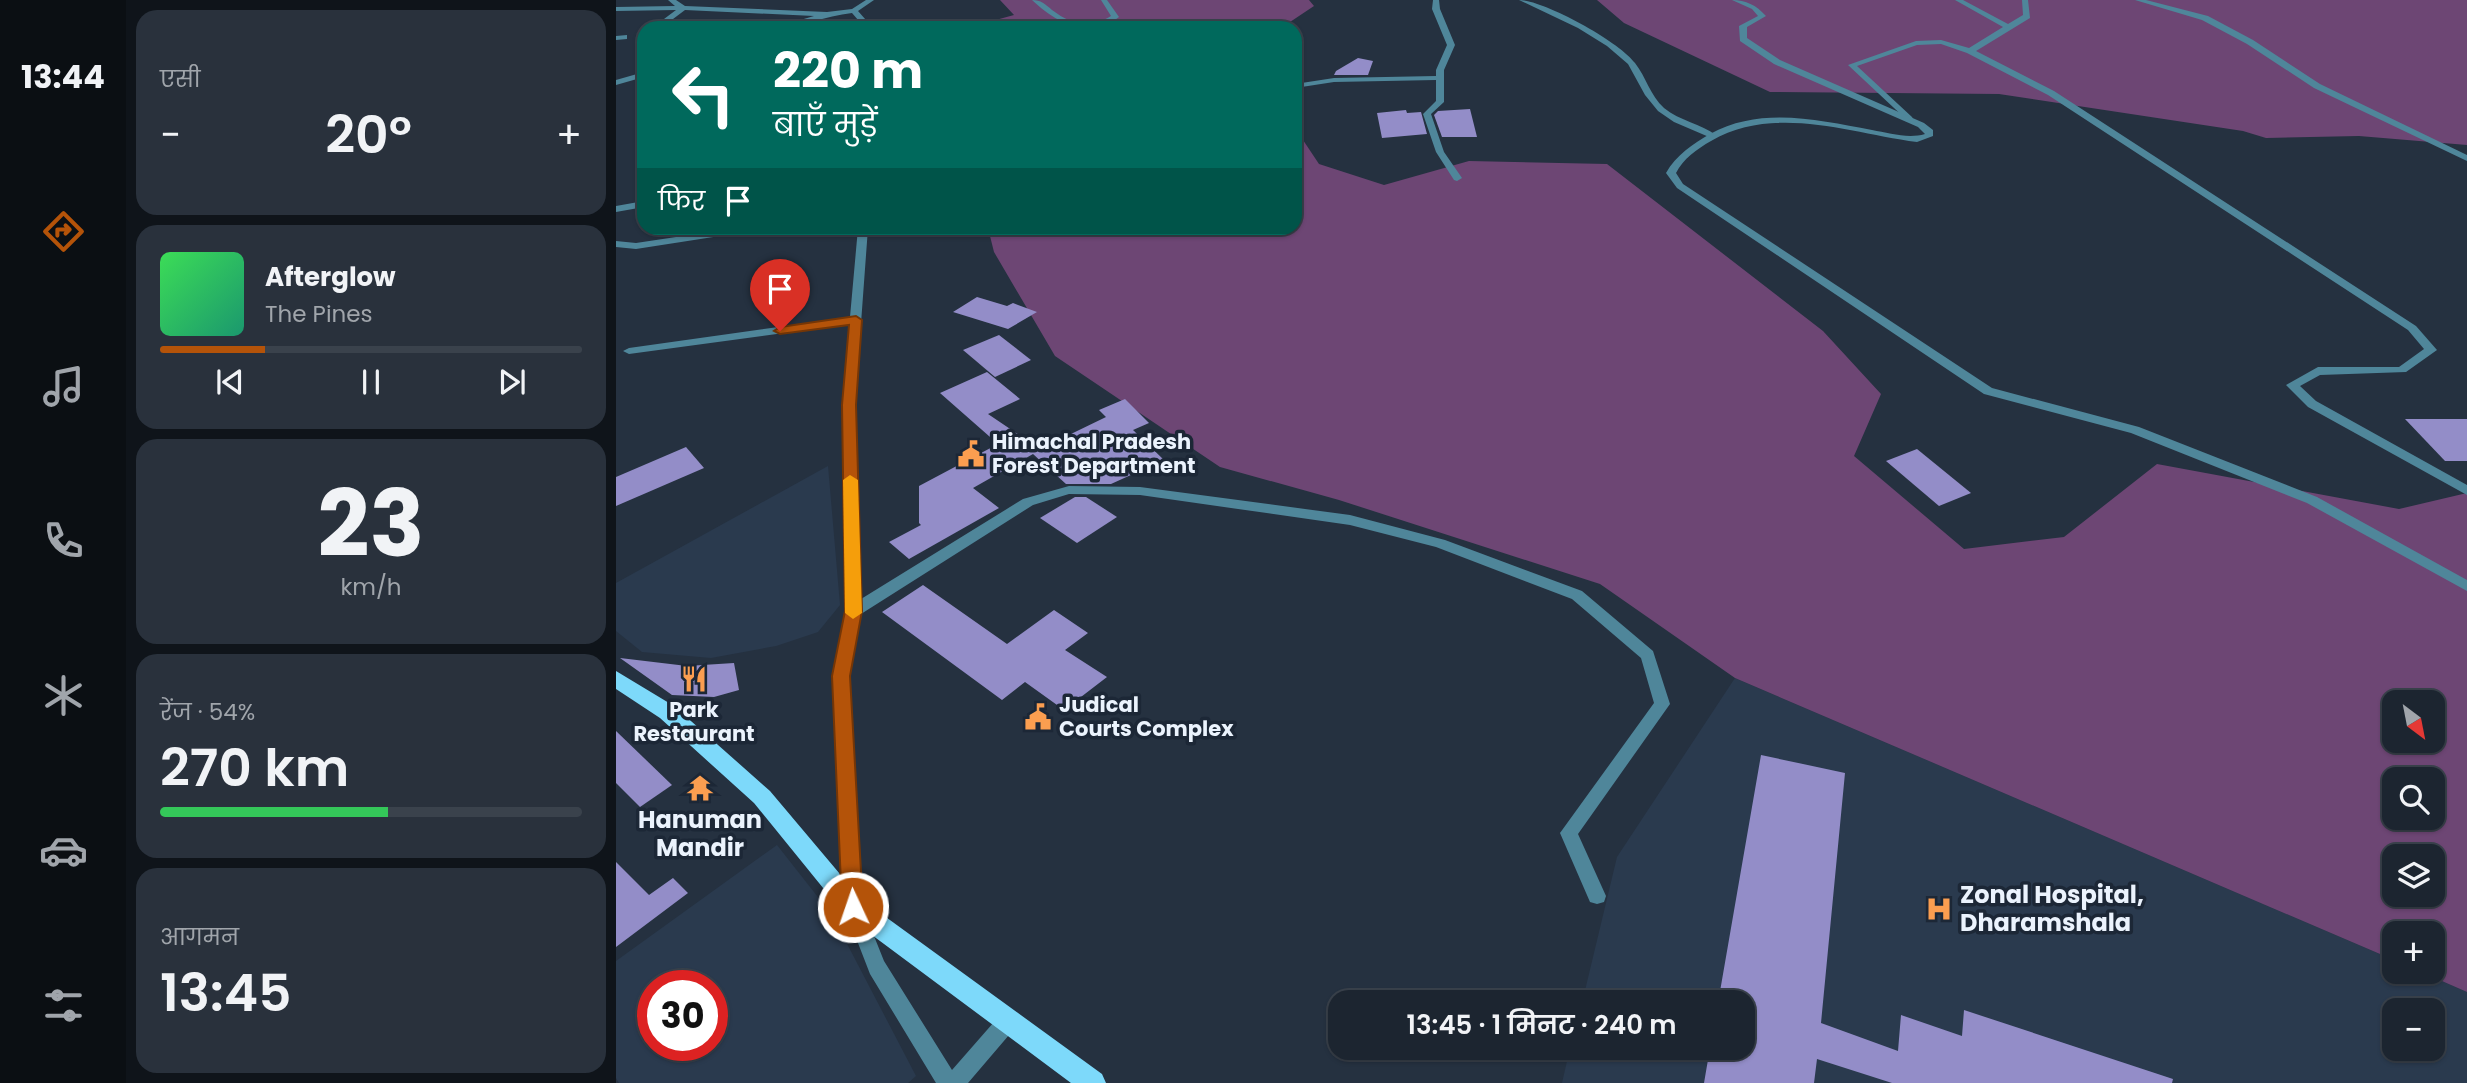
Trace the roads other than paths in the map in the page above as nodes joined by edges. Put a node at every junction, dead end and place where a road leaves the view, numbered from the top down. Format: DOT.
graph roads {
  1 [pos="671,0"];
  2 [pos="732,0"];
  3 [pos="871,0"];
  4 [pos="1035,0"];
  5 [pos="1104,0"];
  6 [pos="1436,0"];
  7 [pos="1522,0"];
  8 [pos="1735,0"];
  9 [pos="1958,0"];
  10 [pos="2025,0"];
  11 [pos="2138,0"];
  12 [pos="683,8"];
  13 [pos="616,9"];
  14 [pos="707,9"];
  15 [pos="854,11"];
  16 [pos="827,14"];
  17 [pos="665,21"];
  18 [pos="802,21"];
  19 [pos="863,21"];
  20 [pos="1061,21"];
  21 [pos="1109,21"];
  22 [pos="2010,28"];
  23 [pos="1970,51"];
  24 [pos="637,76"];
  25 [pos="1440,78"];
  26 [pos="616,83"];
  27 [pos="1302,85"];
  28 [pos="1909,119"];
  29 [pos="1712,135"];
  30 [pos="2467,158"];
  31 [pos="1457,178"];
  32 [pos="637,205"];
  33 [pos="616,209"];
  34 [pos="707,235"];
  35 [pos="862,235"];
  36 [pos="616,244"];
  37 [pos="856,320"];
  38 [pos="629,351"];
  39 [pos="2467,491"];
  40 [pos="2467,586"];
  41 [pos="854,611"];
  42 [pos="616,679"];
  43 [pos="1597,895"];
  44 [pos="853,907"];
  45 [pos="1008,1021"];
  46 [pos="948,1083"];
  47 [pos="954,1083"];
  48 [pos="1093,1083"];
  1 -- 12 [label="street"];
  2 -- 14 [label="street"];
  3 -- 15 [label="street"];
  4 -- 20 [label="street"];
  5 -- 21 [label="street"];
  6 -- 25 [label="street"];
  7 -- 29 [label="street"];
  8 -- 28 [label="street"];
  9 -- 22 [label="street"];
  10 -- 22 [label="street"];
  11 -- 30 [label="street"];
  12 -- 13 [label="street"];
  12 -- 14 [label="street"];
  12 -- 17 [label="street"];
  14 -- 16 [label="street"];
  15 -- 16 [label="street"];
  15 -- 19 [label="street"];
  16 -- 18 [label="street"];
  22 -- 23 [label="street"];
  23 -- 28 [label="street"];
  23 -- 39 [label="street"];
  24 -- 26 [label="street"];
  25 -- 27 [label="street"];
  25 -- 31 [label="street"];
  28 -- 29 [label="street"];
  29 -- 40 [label="street"];
  32 -- 33 [label="street"];
  34 -- 36 [label="street"];
  35 -- 37 [label="street"];
  37 -- 38 [label="street"];
  37 -- 41 [label="street"];
  41 -- 43 [label="street"];
  41 -- 44 [label="street"];
  42 -- 44 [label="main road"];
  44 -- 45 [label="main road"];
  44 -- 46 [label="street"];
  45 -- 47 [label="street"];
  45 -- 48 [label="main road"];
}
